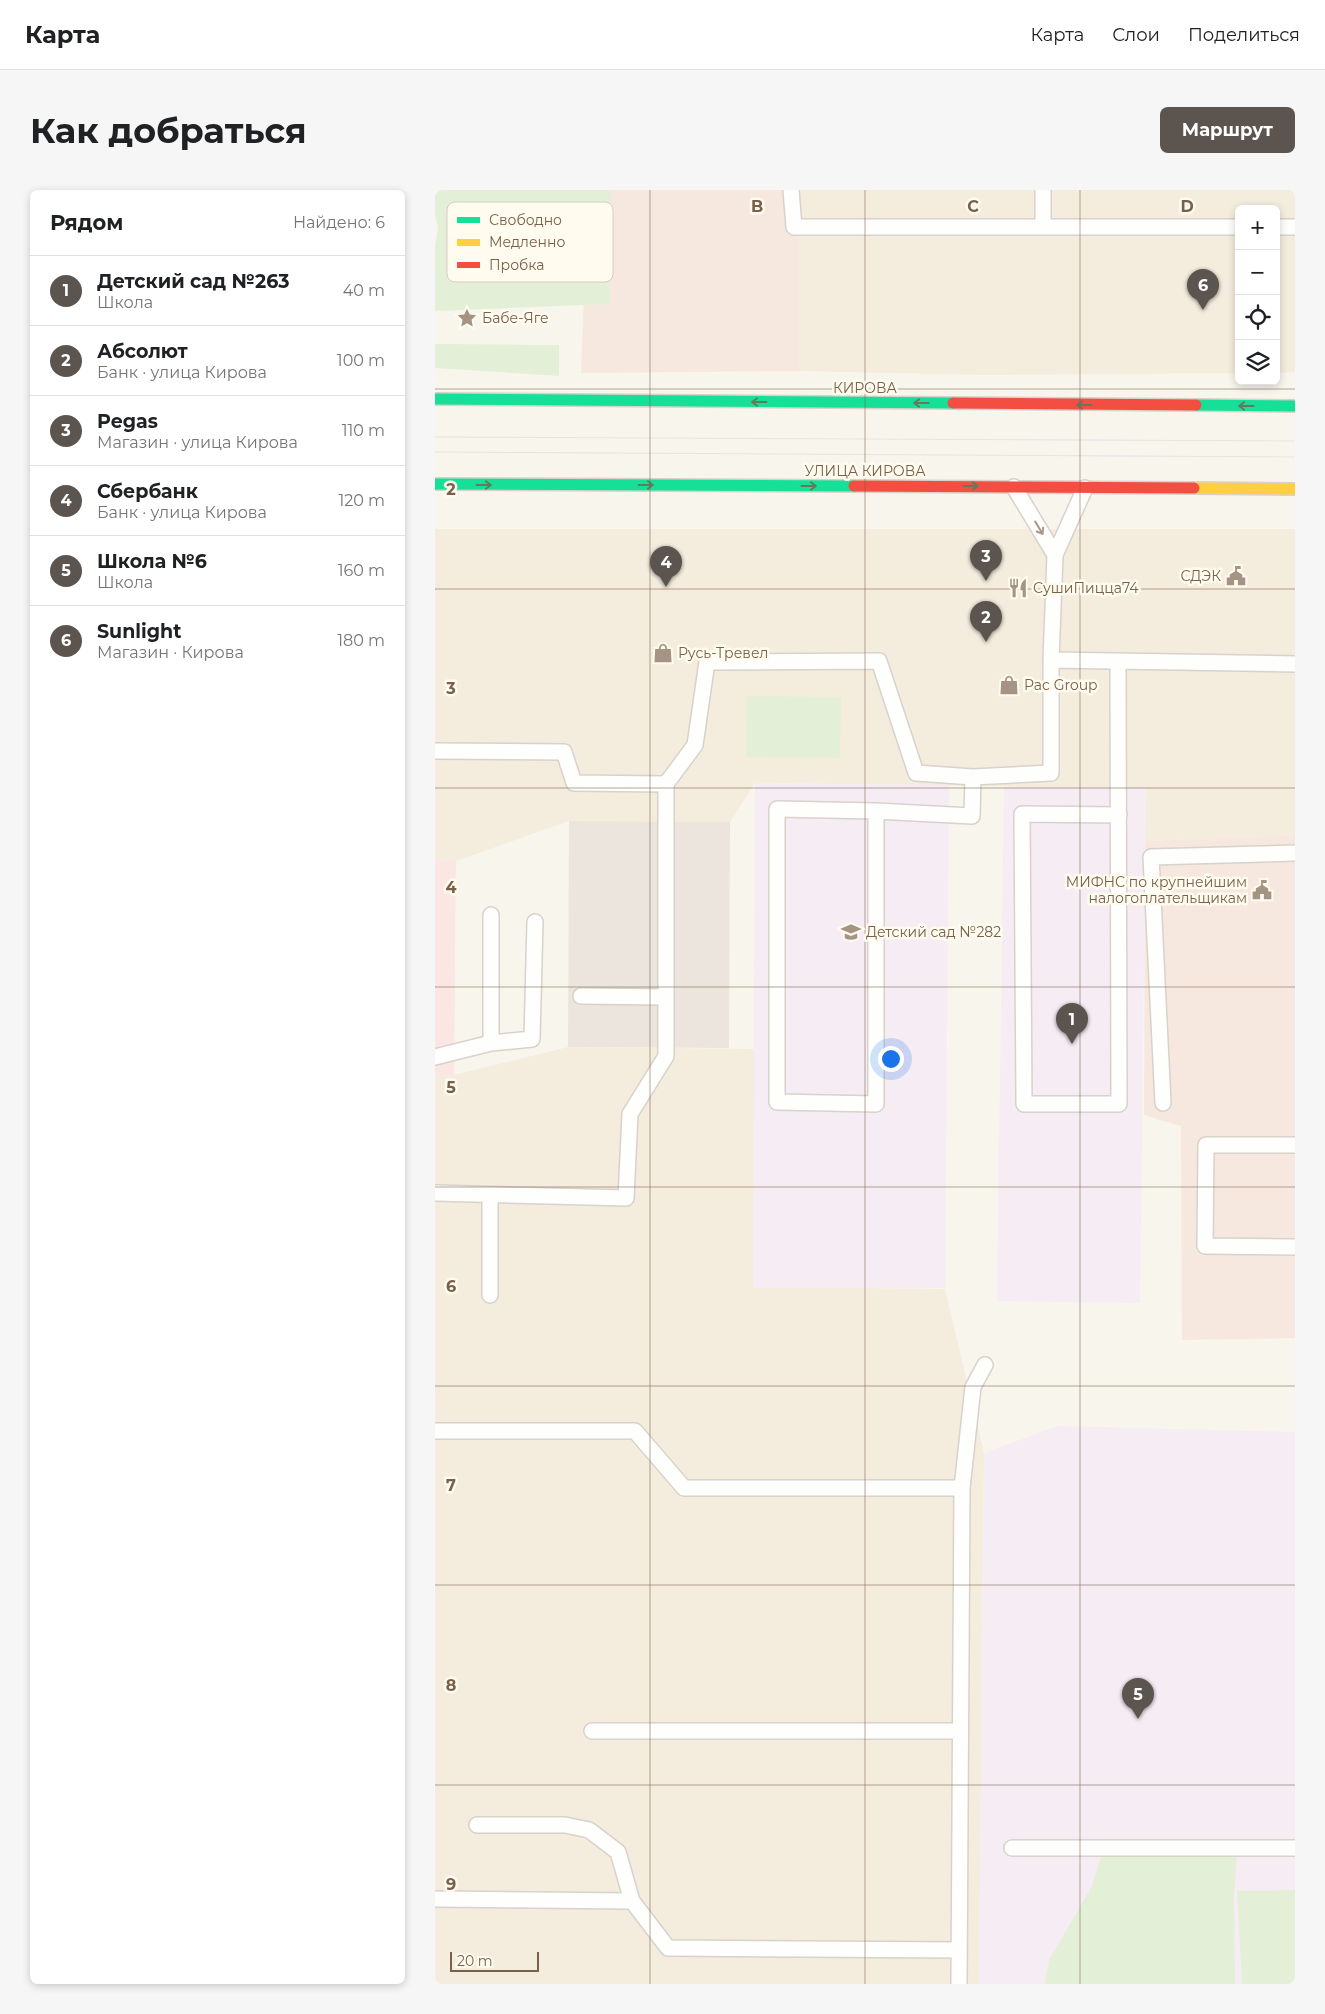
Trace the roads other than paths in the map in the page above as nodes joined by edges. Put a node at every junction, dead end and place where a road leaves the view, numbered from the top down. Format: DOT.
graph roads {
  1 [pos="791,190"];
  2 [pos="1043,190"];
  3 [pos="1043,227"];
  4 [pos="1235,227"];
  5 [pos="1280,227"];
  6 [pos="1295,227"];
  7 [pos="435,399"];
  8 [pos="1295,406"];
  9 [pos="435,484"];
  10 [pos="1014,486"];
  11 [pos="1085,488"];
  12 [pos="1295,489"];
  13 [pos="1055,555"];
  14 [pos="1051,660"];
  15 [pos="1119,662"];
  16 [pos="1295,664"];
  17 [pos="435,752"];
  18 [pos="973,777"];
  19 [pos="666,784"];
  20 [pos="876,811"];
  21 [pos="1119,815"];
  22 [pos="1295,853"];
  23 [pos="491,915"];
  24 [pos="535,922"];
  25 [pos="581,996"];
  26 [pos="666,997"];
  27 [pos="491,1043"];
  28 [pos="435,1057"];
  29 [pos="1163,1103"];
  30 [pos="1295,1145"];
  31 [pos="435,1193"];
  32 [pos="490,1195"];
  33 [pos="1295,1247"];
  34 [pos="490,1295"];
  35 [pos="985,1365"];
  36 [pos="435,1431"];
  37 [pos="963,1488"];
  38 [pos="592,1731"];
  39 [pos="960,1731"];
  40 [pos="477,1825"];
  41 [pos="1012,1848"];
  42 [pos="1295,1848"];
  43 [pos="435,1898"];
  44 [pos="632,1901"];
  45 [pos="959,1950"];
  46 [pos="959,1984"];
  1 -- 3 [label="lane"];
  2 -- 3 [label="lane"];
  3 -- 4 [label="lane"];
  5 -- 6 [label="lane"];
  8 -- 7 [label="main road, КИРОВА, one-way"];
  9 -- 10 [label="main road, УЛИЦА КИРОВА, one-way"];
  10 -- 11 [label="main road, УЛИЦА КИРОВА"];
  10 -- 13 [label="lane, one-way"];
  11 -- 12 [label="main road, УЛИЦА КИРОВА"];
  11 -- 13 [label="lane"];
  13 -- 14 [label="lane"];
  14 -- 15 [label="lane"];
  14 -- 18 [label="lane"];
  15 -- 16 [label="lane"];
  15 -- 21 [label="lane"];
  17 -- 19 [label="lane"];
  18 -- 19 [label="lane"];
  18 -- 20 [label="lane"];
  19 -- 26 [label="lane"];
  20 -- 20 [label="lane"];
  21 -- 21 [label="lane"];
  22 -- 29 [label="lane"];
  23 -- 27 [label="lane"];
  24 -- 27 [label="lane"];
  25 -- 26 [label="lane"];
  26 -- 32 [label="lane"];
  27 -- 28 [label="lane"];
  30 -- 33 [label="lane"];
  31 -- 32 [label="lane"];
  32 -- 34 [label="lane"];
  35 -- 37 [label="lane"];
  36 -- 37 [label="lane"];
  37 -- 39 [label="lane"];
  38 -- 39 [label="lane"];
  39 -- 45 [label="lane"];
  40 -- 44 [label="lane"];
  41 -- 42 [label="lane"];
  43 -- 44 [label="lane"];
  44 -- 45 [label="lane"];
  45 -- 46 [label="lane"];
}
